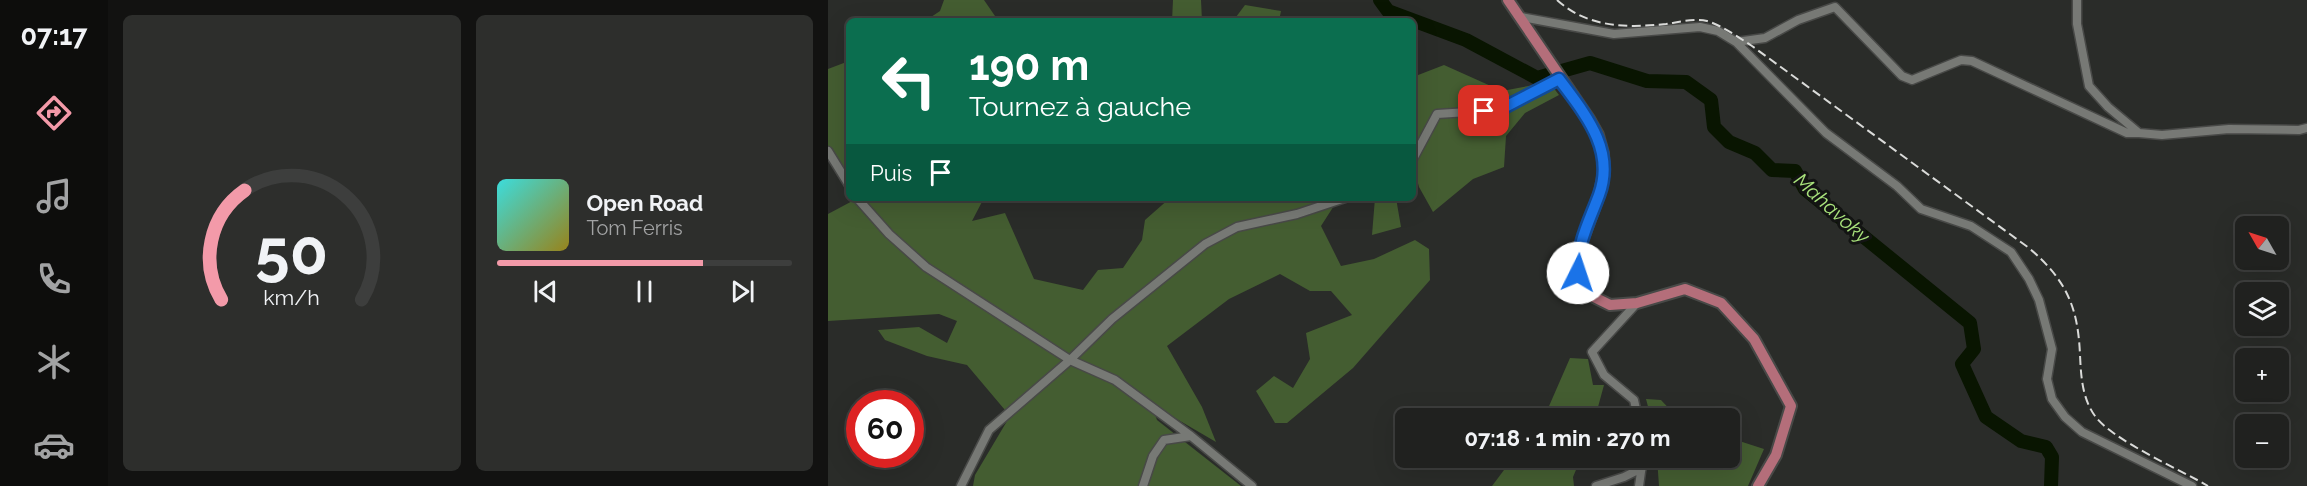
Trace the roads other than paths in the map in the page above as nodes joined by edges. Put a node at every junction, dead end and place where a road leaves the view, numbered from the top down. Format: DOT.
graph roads {
  1 [pos="1508,0"];
  2 [pos="2077,0"];
  3 [pos="1521,17"];
  4 [pos="1736,42"];
  5 [pos="1559,79"];
  6 [pos="2307,128"];
  7 [pos="2139,133"];
  8 [pos="828,151"];
  9 [pos="1416,153"];
  10 [pos="846,180"];
  11 [pos="860,201"];
  12 [pos="1336,201"];
  13 [pos="1637,303"];
  14 [pos="1070,360"];
  15 [pos="1636,408"];
  16 [pos="1191,436"];
  17 [pos="1642,468"];
  18 [pos="961,486"];
  19 [pos="1143,486"];
  20 [pos="1252,486"];
  21 [pos="1596,486"];
  22 [pos="1639,486"];
  23 [pos="1758,486"];
  24 [pos="2192,486"];
  1 -- 3 [label="main road"];
  2 -- 7 [label="street"];
  3 -- 4 [label="street"];
  3 -- 5 [label="main road"];
  4 -- 7 [label="street"];
  4 -- 24 [label="street"];
  5 -- 9 [label="street"];
  5 -- 13 [label="main road"];
  6 -- 7 [label="street"];
  8 -- 10 [label="street"];
  11 -- 14 [label="street"];
  12 -- 14 [label="street"];
  13 -- 15 [label="street"];
  13 -- 23 [label="main road"];
  14 -- 16 [label="street"];
  14 -- 18 [label="street"];
  16 -- 19 [label="street"];
  16 -- 20 [label="street"];
  17 -- 21 [label="street"];
  17 -- 22 [label="street"];
}
